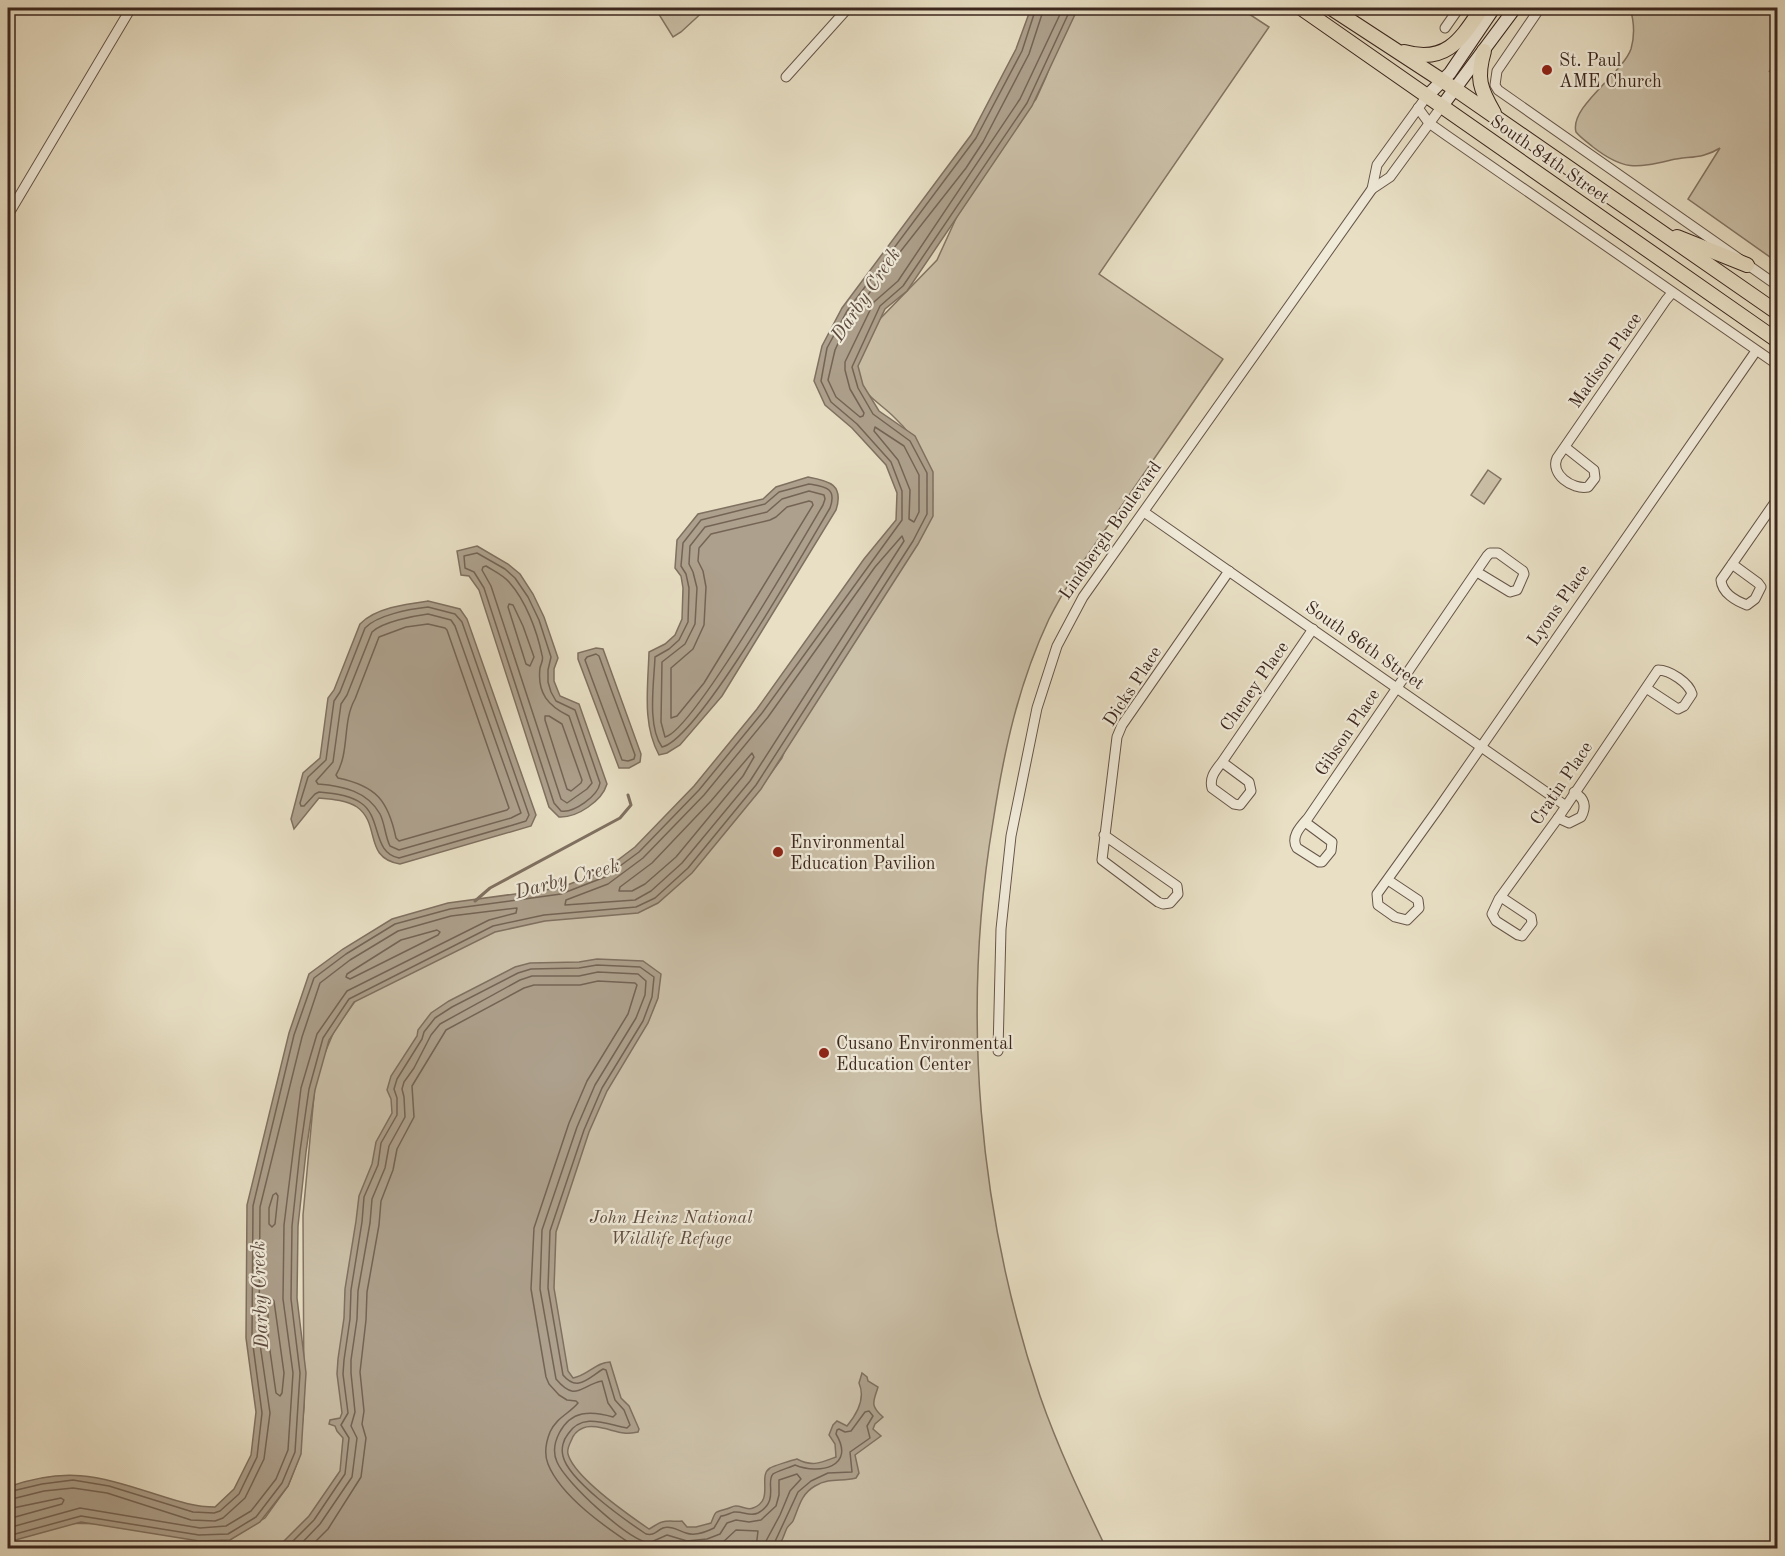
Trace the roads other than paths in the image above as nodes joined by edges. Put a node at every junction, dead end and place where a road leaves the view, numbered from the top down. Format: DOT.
graph roads {
  1 [pos="131,8"];
  2 [pos="848,8"];
  3 [pos="1301,8"];
  4 [pos="1331,8"];
  5 [pos="1459,8"];
  6 [pos="1482,8"];
  7 [pos="1494,8"];
  8 [pos="1515,8"];
  9 [pos="1540,8"];
  10 [pos="1445,28"];
  11 [pos="1395,50"];
  12 [pos="1485,51"];
  13 [pos="786,77"];
  14 [pos="1442,81"];
  15 [pos="1455,89"];
  16 [pos="1427,96"];
  17 [pos="1442,106"];
  18 [pos="1418,108"];
  19 [pos="1499,120"];
  20 [pos="1429,123"];
  21 [pos="1372,189"];
  22 [pos="8,214"];
  23 [pos="1656,229"];
  24 [pos="1747,265"];
  25 [pos="1778,286"];
  26 [pos="1672,292"];
  27 [pos="1778,314"];
  28 [pos="1778,340"];
  29 [pos="1756,351"];
  30 [pos="1778,365"];
  31 [pos="1565,447"];
  32 [pos="1778,498"];
  33 [pos="1144,512"];
  34 [pos="1732,564"];
  35 [pos="1229,571"];
  36 [pos="1477,572"];
  37 [pos="1313,629"];
  38 [pos="1397,688"];
  39 [pos="1646,688"];
  40 [pos="1481,745"];
  41 [pos="1222,762"];
  42 [pos="1574,792"];
  43 [pos="1566,806"];
  44 [pos="1558,818"];
  45 [pos="1305,822"];
  46 [pos="1104,835"];
  47 [pos="1388,880"];
  48 [pos="1501,897"];
  49 [pos="998,1051"];
  1 -- 22 [label="street"];
  2 -- 13 [label="street"];
  3 -- 16 [label="main road, South 84th Street"];
  4 -- 11 [label="main road, South 84th Street"];
  5 -- 10 [label="street"];
  6 -- 11 [label="main road"];
  7 -- 14 [label="main road, Lindbergh Boulevard"];
  8 -- 12 [label="main road, Lindbergh Boulevard"];
  9 -- 24 [label="street, South 84th Street"];
  11 -- 14 [label="main road, South 84th Street"];
  12 -- 15 [label="main road, Lindbergh Boulevard"];
  12 -- 19 [label="main road"];
  14 -- 15 [label="main road, South 84th Street"];
  14 -- 16 [label="main road, Lindbergh Boulevard"];
  15 -- 17 [label="main road, Lindbergh Boulevard"];
  15 -- 19 [label="main road, South 84th Street"];
  16 -- 17 [label="main road, South 84th Street"];
  16 -- 18 [label="street, Lindbergh Boulevard"];
  17 -- 20 [label="street, Lindbergh Boulevard"];
  17 -- 28 [label="main road, South 84th Street"];
  18 -- 20 [label="street"];
  18 -- 21 [label="street, Lindbergh Boulevard"];
  19 -- 23 [label="main road, South 84th Street"];
  20 -- 21 [label="street, Lindbergh Boulevard"];
  20 -- 26 [label="street"];
  21 -- 33 [label="street, Lindbergh Boulevard"];
  23 -- 24 [label="main road"];
  23 -- 27 [label="main road, South 84th Street"];
  24 -- 25 [label="street, South 84th Street"];
  26 -- 29 [label="street"];
  26 -- 31 [label="street, Madison Place"];
  29 -- 30 [label="street"];
  29 -- 40 [label="street, Lyons Place"];
  31 -- 31 [label="street, Madison Place"];
  32 -- 34 [label="street"];
  33 -- 35 [label="street, South 86th Street"];
  33 -- 49 [label="street, Lindbergh Boulevard"];
  34 -- 34 [label="street"];
  35 -- 37 [label="street, South 86th Street"];
  35 -- 46 [label="street, Dicks Place"];
  36 -- 36 [label="street, Gibson Place"];
  36 -- 38 [label="street, Gibson Place"];
  37 -- 38 [label="street, South 86th Street"];
  37 -- 41 [label="street, Cheney Place"];
  38 -- 40 [label="street, South 86th Street"];
  38 -- 45 [label="street, Gibson Place"];
  39 -- 39 [label="street, Cratin Place"];
  39 -- 42 [label="street, Cratin Place"];
  40 -- 43 [label="street, South 86th Street"];
  40 -- 47 [label="street, Lyons Place"];
  41 -- 41 [label="street, Cheney Place"];
  42 -- 43 [label="street, Cratin Place"];
  42 -- 44 [label="street"];
  43 -- 44 [label="street, Cratin Place"];
  44 -- 48 [label="street, Cratin Place"];
  45 -- 45 [label="street, Gibson Place"];
  46 -- 46 [label="street, Dicks Place"];
  47 -- 47 [label="street, Lyons Place"];
  48 -- 48 [label="street, Cratin Place"];
}
